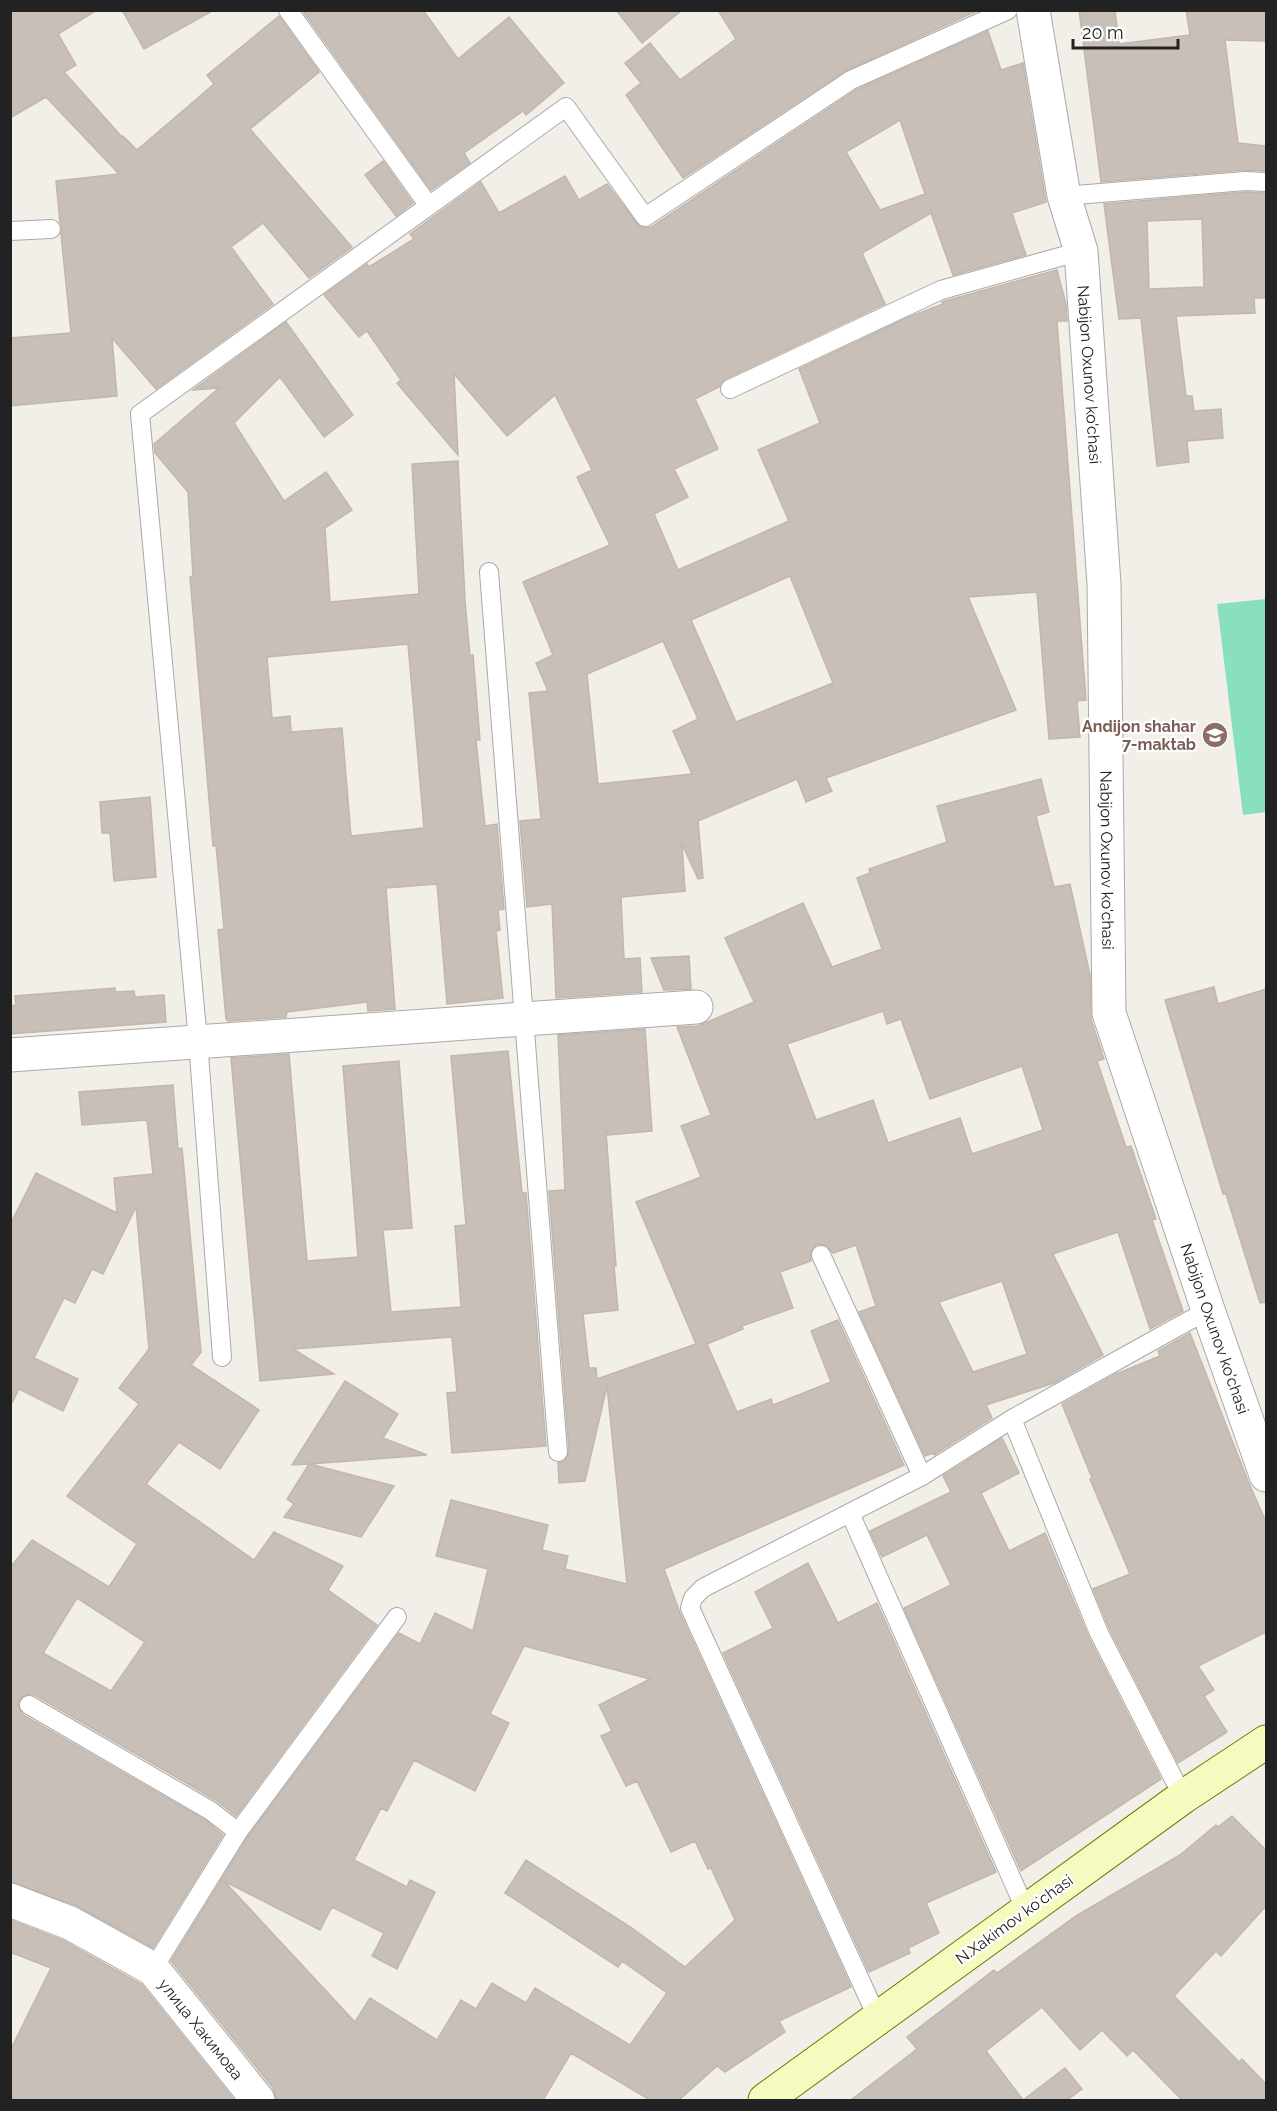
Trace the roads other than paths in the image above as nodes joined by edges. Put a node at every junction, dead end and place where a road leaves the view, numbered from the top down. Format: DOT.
graph roads {
  1 [pos="288,10"];
  2 [pos="1008,10"];
  3 [pos="1033,10"];
  4 [pos="1266,182"];
  5 [pos="1064,196"];
  6 [pos="429,206"];
  7 [pos="51,229"];
  8 [pos="10,231"];
  9 [pos="1081,251"];
  10 [pos="730,389"];
  11 [pos="489,572"];
  12 [pos="696,1007"];
  13 [pos="525,1019"];
  14 [pos="198,1041"];
  15 [pos="10,1055"];
  16 [pos="821,1255"];
  17 [pos="1208,1310"];
  18 [pos="222,1357"];
  19 [pos="1012,1419"];
  20 [pos="558,1452"];
  21 [pos="1266,1475"];
  22 [pos="922,1476"];
  23 [pos="850,1513"];
  24 [pos="397,1617"];
  25 [pos="29,1705"];
  26 [pos="1266,1742"];
  27 [pos="1183,1797"];
  28 [pos="238,1832"];
  29 [pos="10,1900"];
  30 [pos="1026,1911"];
  31 [pos="153,1969"];
  32 [pos="878,2019"];
  33 [pos="258,2100"];
  34 [pos="765,2100"];
  1 -- 6 [label="lane"];
  2 -- 6 [label="lane"];
  3 -- 5 [label="street, Nabijon Oxunov ko'chasi"];
  4 -- 5 [label="lane"];
  5 -- 9 [label="street, Nabijon Oxunov ko'chasi"];
  6 -- 14 [label="lane"];
  7 -- 8 [label="lane"];
  9 -- 10 [label="lane"];
  9 -- 17 [label="street, Nabijon Oxunov ko'chasi"];
  11 -- 13 [label="lane"];
  12 -- 13 [label="street"];
  13 -- 14 [label="street"];
  13 -- 20 [label="lane"];
  14 -- 15 [label="street"];
  14 -- 18 [label="lane"];
  16 -- 22 [label="lane"];
  17 -- 19 [label="lane"];
  17 -- 21 [label="street, Nabijon Oxunov ko'chasi"];
  19 -- 22 [label="lane"];
  19 -- 27 [label="lane"];
  22 -- 23 [label="lane"];
  23 -- 30 [label="lane"];
  23 -- 32 [label="lane"];
  24 -- 28 [label="lane"];
  25 -- 28 [label="lane"];
  26 -- 27 [label="main road, N.Xakimov koʻchasi"];
  27 -- 30 [label="main road, N.Xakimov koʻchasi"];
  28 -- 31 [label="lane"];
  29 -- 31 [label="street, улица Хакимова"];
  30 -- 32 [label="main road, N.Xakimov koʻchasi"];
  31 -- 33 [label="street, улица Хакимова"];
  32 -- 34 [label="main road, N.Xakimov koʻchasi"];
}
